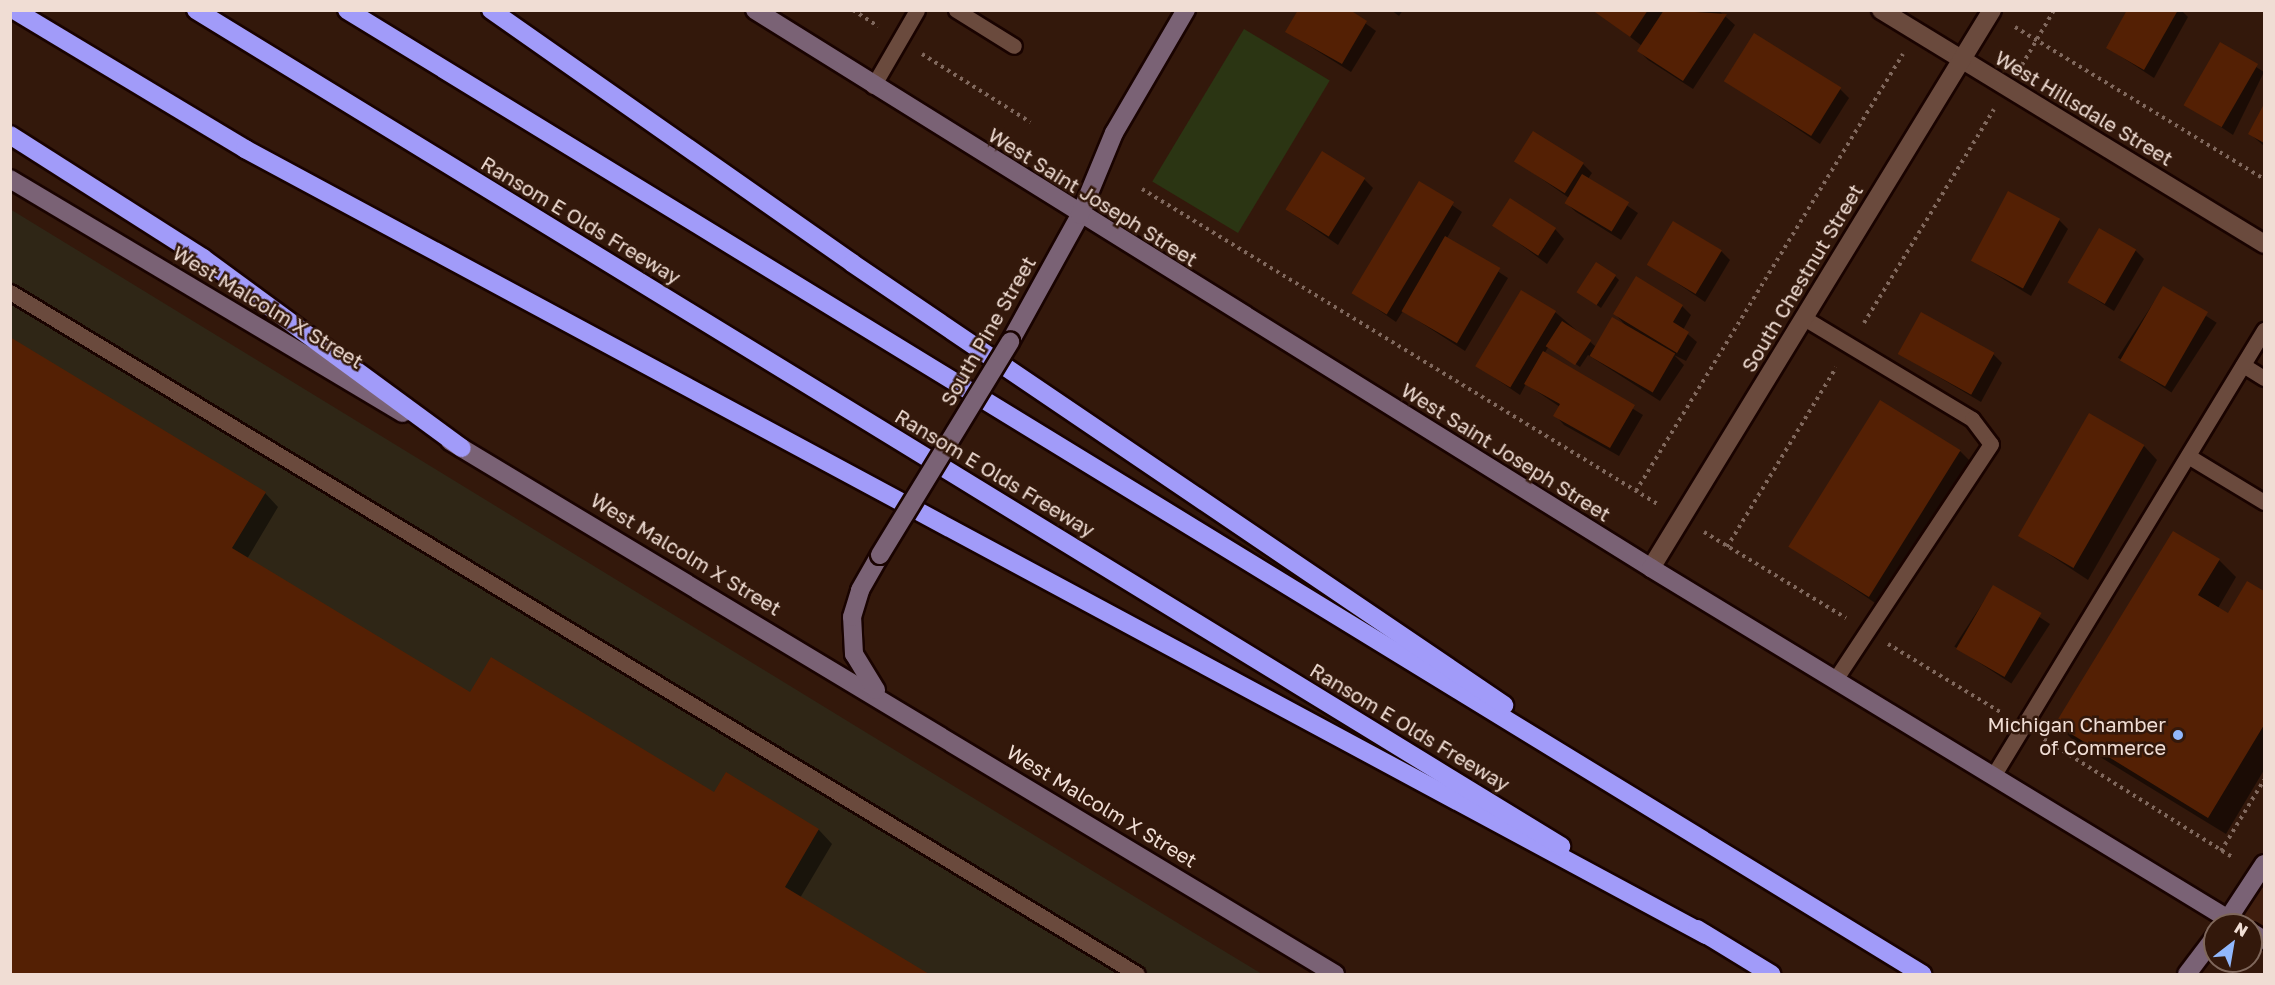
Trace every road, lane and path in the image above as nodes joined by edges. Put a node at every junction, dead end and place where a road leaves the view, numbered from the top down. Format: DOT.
graph roads {
  1 [pos="15,10"];
  2 [pos="196,10"];
  3 [pos="347,10"];
  4 [pos="491,10"];
  5 [pos="755,10"];
  6 [pos="853,10"];
  7 [pos="917,10"];
  8 [pos="956,10"];
  9 [pos="1186,10"];
  10 [pos="1881,10"];
  11 [pos="2054,10"];
  12 [pos="1992,11"];
  13 [pos="1916,32"];
  14 [pos="2036,40"];
  15 [pos="902,41"];
  16 [pos="1014,46"];
  17 [pos="1962,60"];
  18 [pos="873,87"];
  19 [pos="2008,87"];
  20 [pos="1030,122"];
  21 [pos="10,135"];
  22 [pos="10,179"];
  23 [pos="2265,179"];
  24 [pos="1080,215"];
  25 [pos="2265,244"];
  26 [pos="10,292"];
  27 [pos="1804,318"];
  28 [pos="2265,330"];
  29 [pos="1850,346"];
  30 [pos="2243,365"];
  31 [pos="2265,378"];
  32 [pos="462,448"];
  33 [pos="2188,456"];
  34 [pos="1636,491"];
  35 [pos="2265,502"];
  36 [pos="1727,547"];
  37 [pos="1651,568"];
  38 [pos="1835,680"];
  39 [pos="888,702"];
  40 [pos="1993,776"];
  41 [pos="2265,780"];
  42 [pos="1668,818"];
  43 [pos="2222,850"];
  44 [pos="2265,864"];
  45 [pos="2214,913"];
  46 [pos="2236,913"];
  47 [pos="1706,935"];
  48 [pos="2203,953"];
  49 [pos="1137,975"];
  50 [pos="1335,975"];
  51 [pos="1771,975"];
  52 [pos="1922,975"];
  53 [pos="2187,975"];
  1 -- 47 [label="highway"];
  2 -- 47 [label="highway, Ransom E Olds Freeway"];
  3 -- 42 [label="highway"];
  4 -- 42 [label="highway"];
  5 -- 18 [label="main road, West Saint Joseph Street"];
  6 -- 15 [label="path"];
  7 -- 15 [label="lane"];
  8 -- 16 [label="lane"];
  9 -- 24 [label="main road, South Pine Street"];
  10 -- 13 [label="street, West Hillsdale Street"];
  11 -- 14 [label="path"];
  12 -- 14 [label="path"];
  12 -- 17 [label="street, South Chestnut Street"];
  13 -- 17 [label="street, West Hillsdale Street"];
  13 -- 34 [label="path"];
  14 -- 19 [label="path"];
  14 -- 23 [label="path"];
  15 -- 18 [label="lane"];
  15 -- 20 [label="path"];
  17 -- 19 [label="street, West Hillsdale Street"];
  17 -- 27 [label="street, South Chestnut Street"];
  18 -- 24 [label="main road, West Saint Joseph Street"];
  19 -- 25 [label="street, West Hillsdale Street"];
  19 -- 29 [label="path"];
  21 -- 32 [label="highway"];
  22 -- 32 [label="main road, West Malcolm X Street"];
  24 -- 37 [label="main road, West Saint Joseph Street"];
  24 -- 39 [label="main road, South Pine Street, bridge"];
  26 -- 49 [label="lane"];
  27 -- 29 [label="lane"];
  27 -- 37 [label="street, South Chestnut Street"];
  28 -- 30 [label="lane"];
  29 -- 36 [label="path"];
  29 -- 38 [label="lane"];
  30 -- 31 [label="lane"];
  30 -- 33 [label="lane"];
  32 -- 39 [label="main road, West Malcolm X Street"];
  33 -- 35 [label="lane"];
  33 -- 40 [label="lane"];
  37 -- 38 [label="main road, West Saint Joseph Street"];
  38 -- 40 [label="main road, West Saint Joseph Street"];
  39 -- 50 [label="main road, West Malcolm X Street"];
  40 -- 45 [label="main road, West Saint Joseph Street"];
  41 -- 43 [label="path"];
  42 -- 52 [label="highway"];
  44 -- 46 [label="main road"];
  47 -- 51 [label="highway, Ransom E Olds Freeway"];
  48 -- 53 [label="main road"];
}
